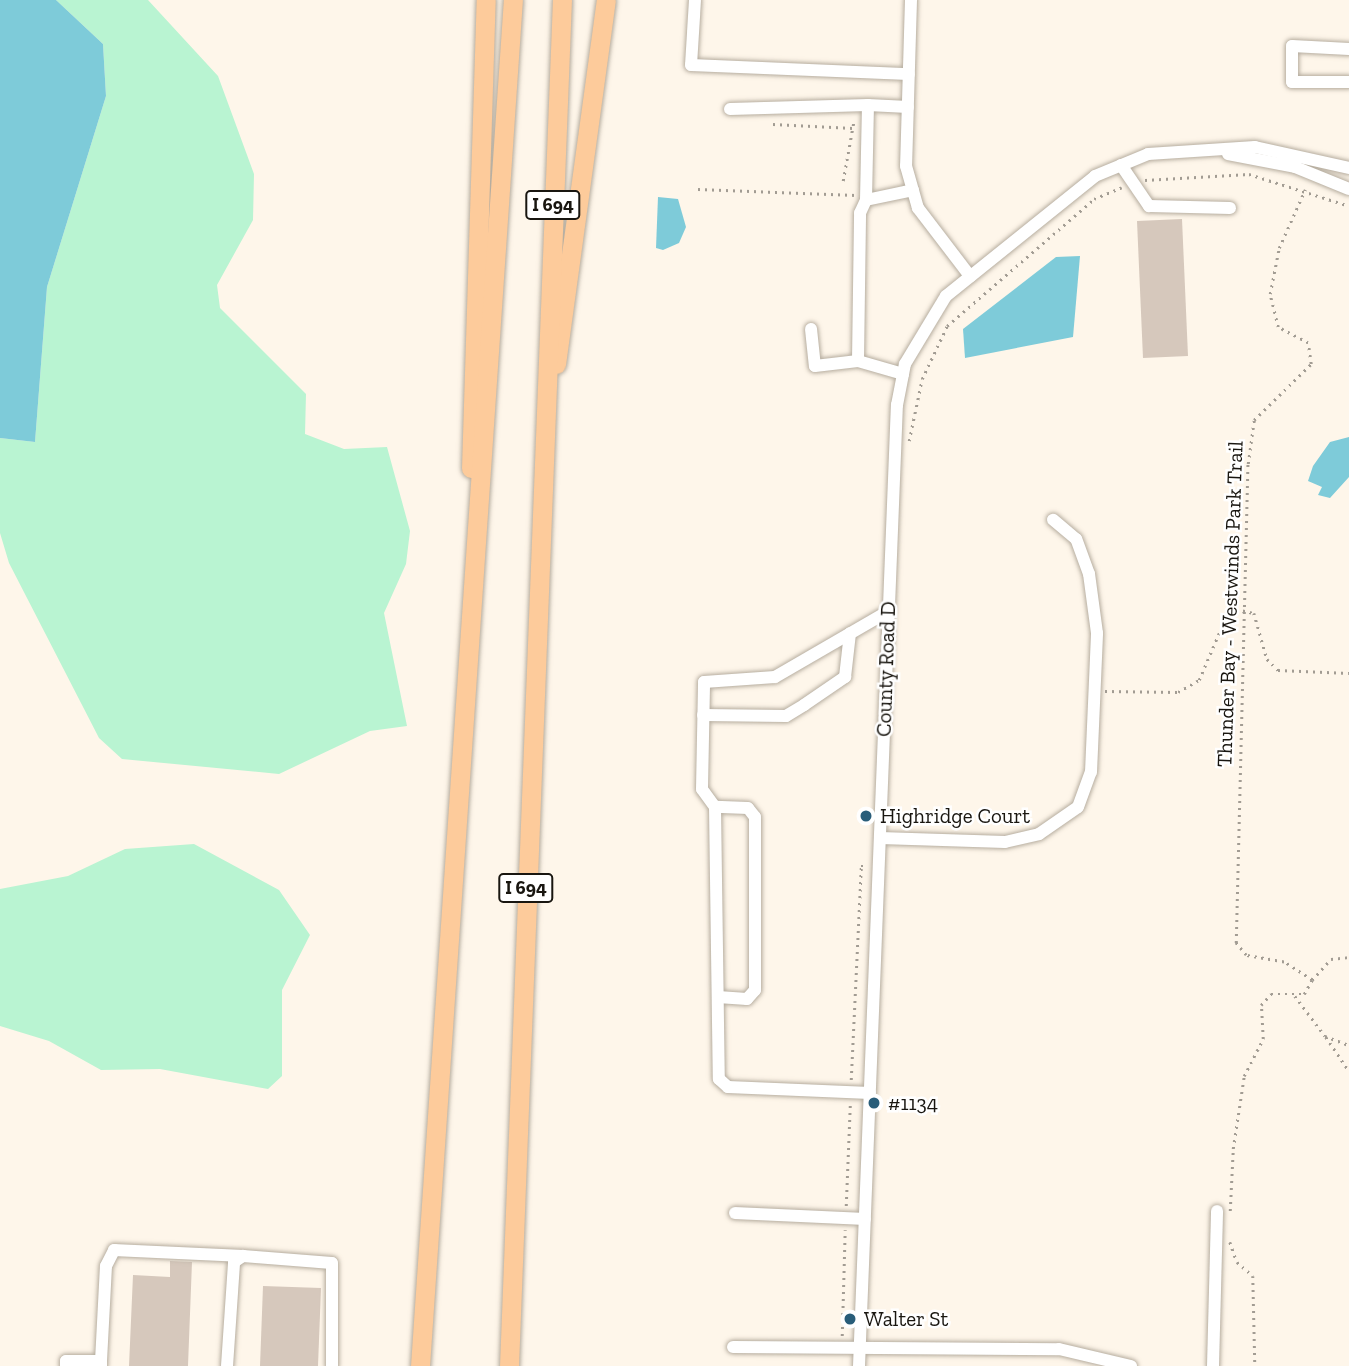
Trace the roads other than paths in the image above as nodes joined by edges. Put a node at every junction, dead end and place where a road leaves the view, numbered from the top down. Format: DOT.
graph roads {
  1 [pos="486,0"];
  2 [pos="513,0"];
  3 [pos="562,0"];
  4 [pos="606,0"];
  5 [pos="695,0"];
  6 [pos="911,0"];
  7 [pos="1349,49"];
  8 [pos="909,75"];
  9 [pos="1349,82"];
  10 [pos="868,105"];
  11 [pos="908,107"];
  12 [pos="730,109"];
  13 [pos="1211,152"];
  14 [pos="1121,165"];
  15 [pos="1349,168"];
  16 [pos="1349,189"];
  17 [pos="913,190"];
  18 [pos="866,198"];
  19 [pos="1230,208"];
  20 [pos="970,276"];
  21 [pos="811,329"];
  22 [pos="858,361"];
  23 [pos="903,374"];
  24 [pos="546,410"];
  25 [pos="1053,520"];
  26 [pos="889,611"];
  27 [pos="850,634"];
  28 [pos="703,715"];
  29 [pos="465,753"];
  30 [pos="715,807"];
  31 [pos="880,838"];
  32 [pos="718,997"];
  33 [pos="870,1093"];
  34 [pos="736,1213"];
  35 [pos="1223,1213"];
  36 [pos="865,1219"];
  37 [pos="243,1256"];
  38 [pos="860,1345"];
  39 [pos="733,1347"];
  40 [pos="101,1363"];
  41 [pos="1212,1364"];
  42 [pos="66,1366"];
  43 [pos="227,1366"];
  44 [pos="332,1366"];
  45 [pos="420,1366"];
  46 [pos="509,1366"];
  47 [pos="859,1366"];
  48 [pos="1131,1366"];
  1 -- 29 [label="highway"];
  2 -- 29 [label="highway, I 694"];
  3 -- 24 [label="highway, I 694"];
  4 -- 24 [label="highway"];
  5 -- 8 [label="street"];
  6 -- 8 [label="street"];
  7 -- 9 [label="street"];
  8 -- 11 [label="street"];
  10 -- 11 [label="street"];
  10 -- 12 [label="street"];
  10 -- 18 [label="street"];
  11 -- 17 [label="street"];
  13 -- 14 [label="street, County Road D"];
  13 -- 15 [label="street"];
  13 -- 16 [label="street"];
  14 -- 19 [label="street"];
  14 -- 20 [label="street, County Road D"];
  17 -- 18 [label="street"];
  17 -- 20 [label="street"];
  18 -- 22 [label="street"];
  20 -- 23 [label="street, County Road D"];
  21 -- 22 [label="street"];
  22 -- 23 [label="street"];
  23 -- 26 [label="street, County Road D"];
  24 -- 46 [label="highway, I 694"];
  25 -- 31 [label="street"];
  26 -- 27 [label="street"];
  26 -- 31 [label="street, County Road D"];
  27 -- 28 [label="street"];
  27 -- 28 [label="street"];
  28 -- 30 [label="street"];
  29 -- 45 [label="highway, I 694"];
  30 -- 32 [label="street"];
  30 -- 32 [label="street"];
  31 -- 33 [label="street, County Road D"];
  32 -- 33 [label="street"];
  33 -- 36 [label="street, County Road D"];
  34 -- 36 [label="street"];
  35 -- 41 [label="street"];
  36 -- 38 [label="street, County Road D"];
  37 -- 40 [label="street"];
  37 -- 43 [label="street"];
  37 -- 44 [label="street"];
  38 -- 39 [label="street"];
  38 -- 47 [label="street, County Road D"];
  38 -- 48 [label="street"];
  40 -- 42 [label="street"];
}
